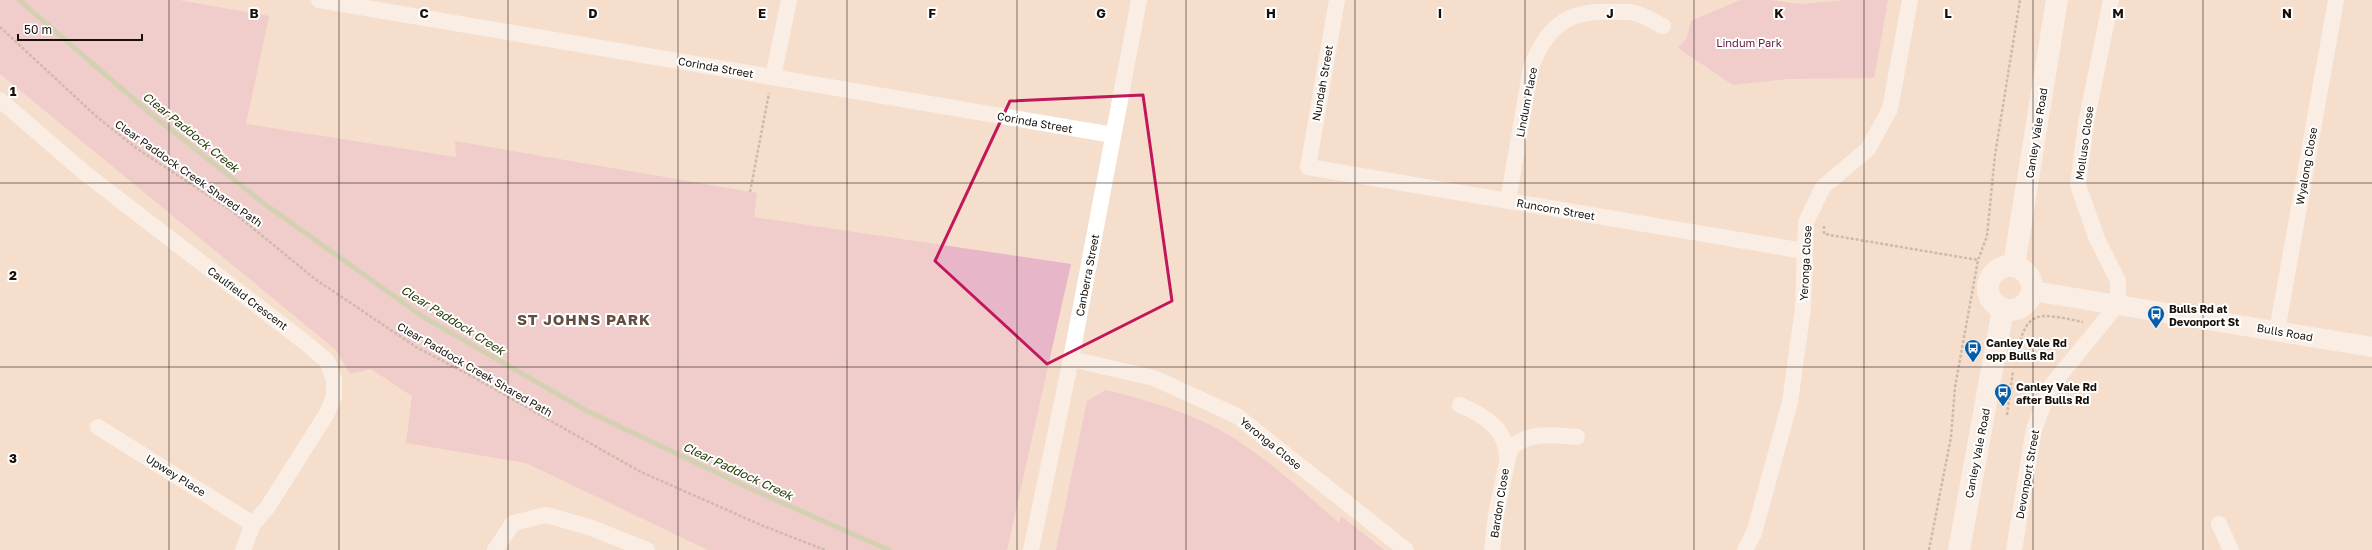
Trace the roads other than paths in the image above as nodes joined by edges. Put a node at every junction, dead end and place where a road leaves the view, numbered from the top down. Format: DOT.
graph roads {
  1 [pos="319,0"];
  2 [pos="789,0"];
  3 [pos="1139,0"];
  4 [pos="1337,0"];
  5 [pos="1910,0"];
  6 [pos="2057,0"];
  7 [pos="2111,0"];
  8 [pos="2336,0"];
  9 [pos="1663,26"];
  10 [pos="773,76"];
  11 [pos="0,100"];
  12 [pos="1113,135"];
  13 [pos="1308,167"];
  14 [pos="1508,201"];
  15 [pos="1804,251"];
  16 [pos="2014,265"];
  17 [pos="2033,292"];
  18 [pos="2118,304"];
  19 [pos="2003,309"];
  20 [pos="2277,331"];
  21 [pos="2372,347"];
  22 [pos="1071,359"];
  23 [pos="1460,405"];
  24 [pos="98,427"];
  25 [pos="1577,437"];
  26 [pos="1507,456"];
  27 [pos="253,524"];
  28 [pos="2219,524"];
  29 [pos="243,550"];
  30 [pos="495,550"];
  31 [pos="647,550"];
  32 [pos="1031,550"];
  33 [pos="1406,550"];
  34 [pos="1492,550"];
  35 [pos="1745,550"];
  36 [pos="1959,550"];
  37 [pos="2014,550"];
  38 [pos="2231,550"];
  1 -- 10 [label="street, Corinda Street"];
  2 -- 10 [label="street"];
  3 -- 12 [label="street, Canberra Street"];
  4 -- 13 [label="street, Nundah Street"];
  5 -- 15 [label="street, Yeronga Close"];
  6 -- 16 [label="main road, Canley Vale Road"];
  7 -- 18 [label="street, Molluso Close"];
  8 -- 20 [label="street, Wyalong Close"];
  9 -- 14 [label="street, Lindum Place"];
  10 -- 12 [label="street, Corinda Street"];
  11 -- 27 [label="street, Caulfield Crescent"];
  12 -- 22 [label="street, Canberra Street"];
  13 -- 14 [label="street, Runcorn Street"];
  14 -- 15 [label="street, Runcorn Street"];
  15 -- 35 [label="street, Yeronga Close"];
  16 -- 17 [label="main road"];
  16 -- 19 [label="main road"];
  17 -- 18 [label="street, Bulls Road"];
  17 -- 19 [label="main road"];
  18 -- 20 [label="street, Bulls Road"];
  18 -- 37 [label="street, Devonport Street"];
  19 -- 36 [label="main road, Canley Vale Road"];
  20 -- 21 [label="street, Bulls Road"];
  22 -- 32 [label="street, Canberra Street"];
  22 -- 33 [label="street, Yeronga Close"];
  23 -- 26 [label="street, Bardon Close"];
  24 -- 27 [label="street, Upwey Place"];
  25 -- 26 [label="street, Bardon Close"];
  26 -- 34 [label="street, Bardon Close"];
  27 -- 29 [label="street, Caulfield Crescent"];
  28 -- 38 [label="street"];
  30 -- 31 [label="street"];
}
